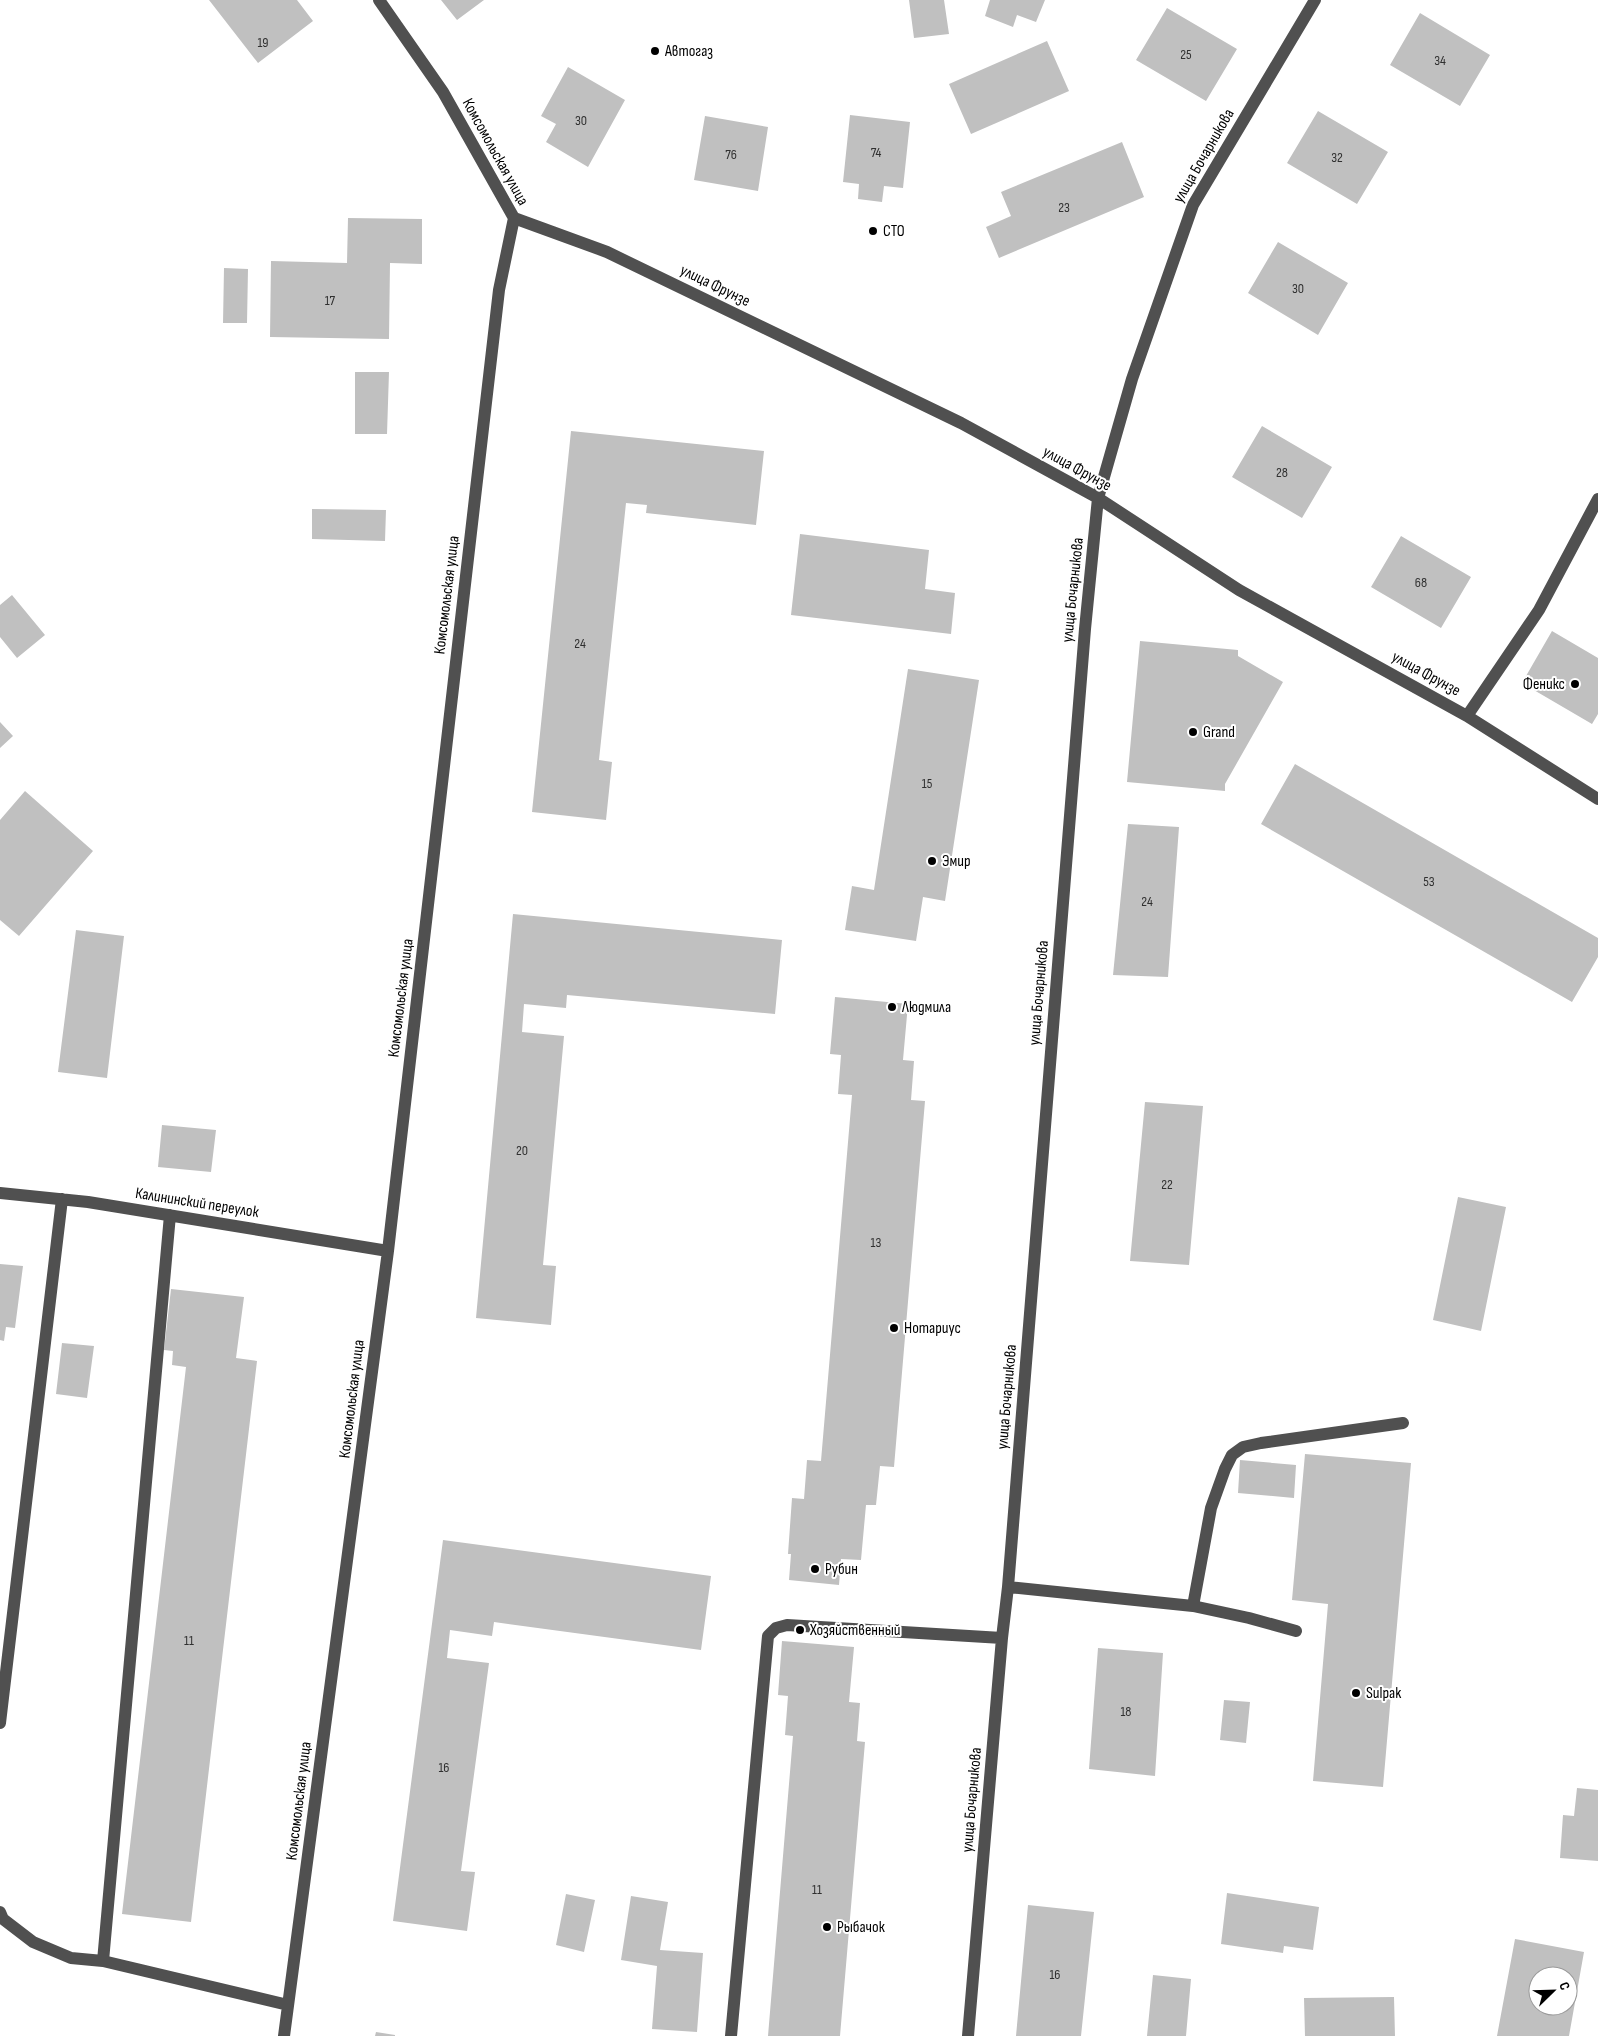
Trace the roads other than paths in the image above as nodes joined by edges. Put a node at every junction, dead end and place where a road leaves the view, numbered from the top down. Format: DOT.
graph roads {
  1 [pos="379,0"];
  2 [pos="1314,0"];
  3 [pos="514,218"];
  4 [pos="1098,498"];
  5 [pos="1598,499"];
  6 [pos="1467,716"];
  7 [pos="1598,799"];
  8 [pos="0,1193"];
  9 [pos="62,1199"];
  10 [pos="170,1215"];
  11 [pos="388,1250"];
  12 [pos="1403,1422"];
  13 [pos="1008,1587"];
  14 [pos="1193,1606"];
  15 [pos="1296,1631"];
  16 [pos="1002,1638"];
  17 [pos="0,1722"];
  18 [pos="0,1912"];
  19 [pos="103,1960"];
  20 [pos="288,2005"];
  21 [pos="284,2036"];
  22 [pos="731,2036"];
  23 [pos="968,2036"];
  1 -- 3 [label="street, Комсомольская улица"];
  2 -- 4 [label="street, улица Бочарникова"];
  3 -- 4 [label="street, улица Фрунзе"];
  3 -- 11 [label="street, Комсомольская улица"];
  4 -- 6 [label="street, улица Фрунзе"];
  4 -- 13 [label="street, улица Бочарникова"];
  5 -- 6 [label="street"];
  6 -- 7 [label="street, улица Фрунзе"];
  8 -- 9 [label="street, Калининский переулок"];
  9 -- 10 [label="street, Калининский переулок"];
  9 -- 17 [label="street"];
  10 -- 11 [label="street, Калининский переулок"];
  10 -- 19 [label="street"];
  11 -- 20 [label="street, Комсомольская улица"];
  12 -- 14 [label="street"];
  13 -- 14 [label="street"];
  13 -- 16 [label="street, улица Бочарникова"];
  14 -- 15 [label="street"];
  16 -- 22 [label="street"];
  16 -- 23 [label="street, улица Бочарникова"];
  18 -- 19 [label="street"];
  19 -- 20 [label="street"];
  20 -- 21 [label="street, Комсомольская улица"];
}
